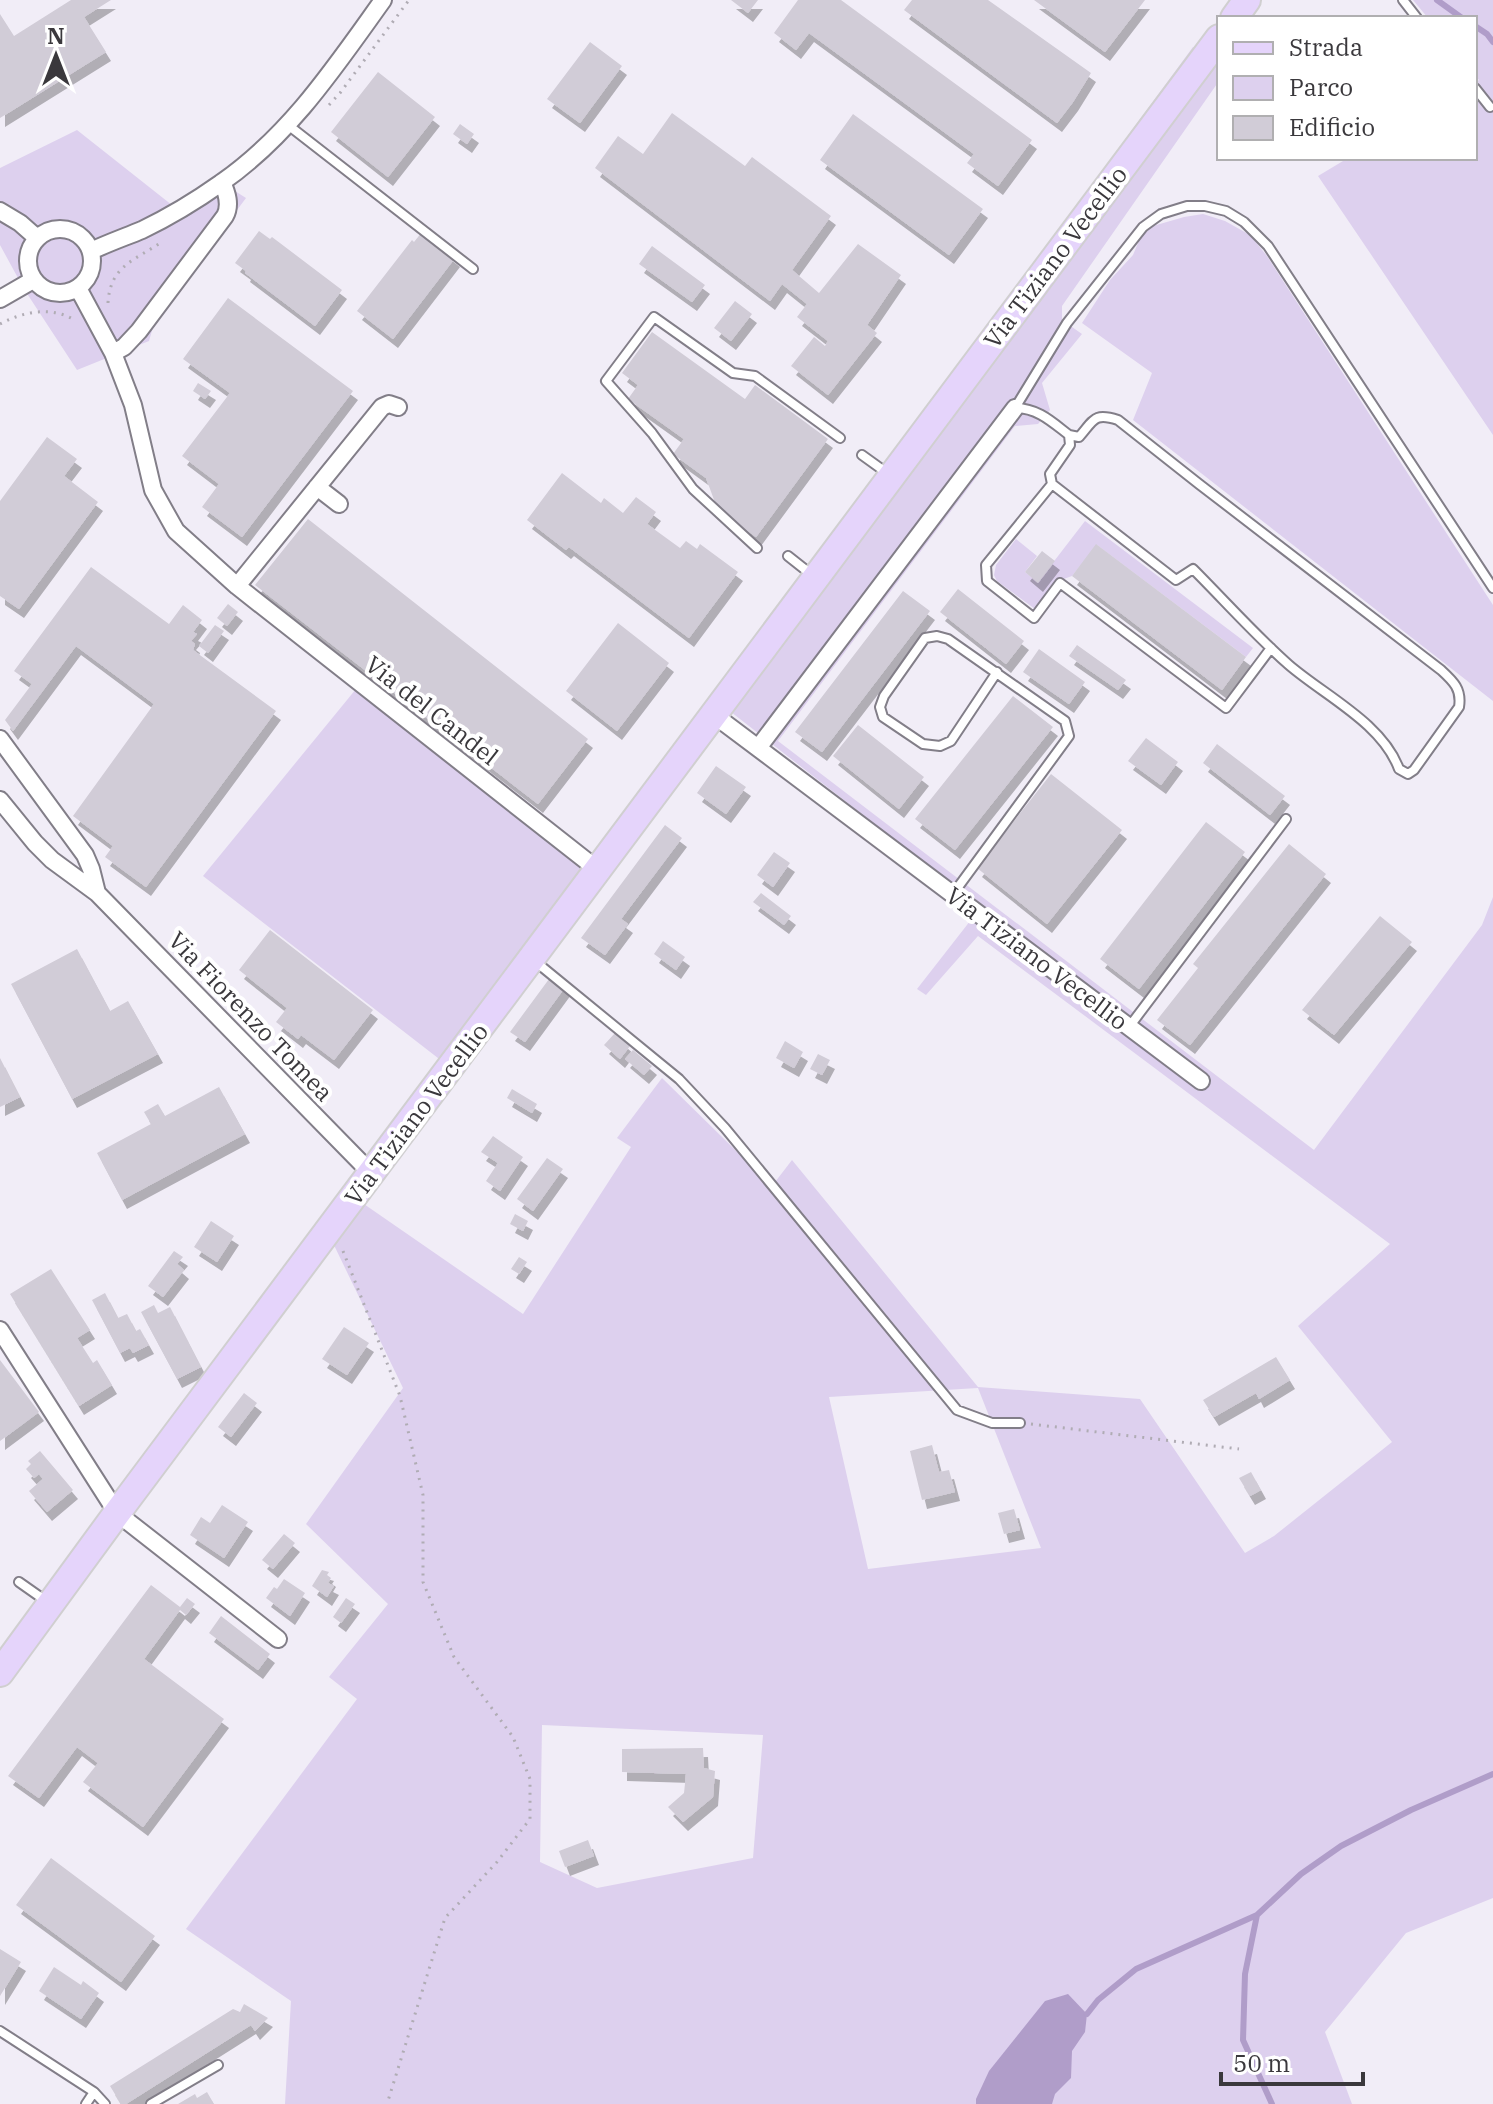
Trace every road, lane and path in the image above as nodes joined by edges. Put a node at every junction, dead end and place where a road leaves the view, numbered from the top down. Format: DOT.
graph roads {
  1 [pos="383,0"];
  2 [pos="1403,0"];
  3 [pos="1415,16"];
  4 [pos="1217,41"];
  5 [pos="1477,91"];
  6 [pos="1490,107"];
  7 [pos="288,125"];
  8 [pos="222,182"];
  9 [pos="0,211"];
  10 [pos="37,238"];
  11 [pos="91,251"];
  12 [pos="473,269"];
  13 [pos="33,280"];
  14 [pos="78,288"];
  15 [pos="0,299"];
  16 [pos="0,324"];
  17 [pos="80,324"];
  18 [pos="113,353"];
  19 [pos="398,407"];
  20 [pos="1015,408"];
  21 [pos="1069,435"];
  22 [pos="840,438"];
  23 [pos="862,455"];
  24 [pos="892,476"];
  25 [pos="1052,484"];
  26 [pos="317,487"];
  27 [pos="339,504"];
  28 [pos="757,548"];
  29 [pos="788,556"];
  30 [pos="816,578"];
  31 [pos="237,586"];
  32 [pos="1493,588"];
  33 [pos="1271,648"];
  34 [pos="997,672"];
  35 [pos="714,715"];
  36 [pos="0,739"];
  37 [pos="758,748"];
  38 [pos="0,800"];
  39 [pos="1286,819"];
  40 [pos="598,870"];
  41 [pos="97,893"];
  42 [pos="953,894"];
  43 [pos="532,959"];
  44 [pos="1129,1027"];
  45 [pos="1201,1081"];
  46 [pos="371,1173"];
  47 [pos="333,1225"];
  48 [pos="0,1330"];
  49 [pos="1020,1423"];
  50 [pos="1239,1449"];
  51 [pos="117,1513"];
  52 [pos="19,1582"];
  53 [pos="50,1604"];
  54 [pos="278,1639"];
  55 [pos="0,1673"];
  56 [pos="0,2031"];
  57 [pos="218,2065"];
  58 [pos="94,2092"];
  59 [pos="86,2104"];
  60 [pos="105,2104"];
  61 [pos="151,2104"];
  62 [pos="387,2104"];
  1 -- 7 [label="street"];
  2 -- 3 [label="lane"];
  4 -- 24 [label="main road, Via Tiziano Vecellio"];
  5 -- 6 [label="lane"];
  7 -- 8 [label="street"];
  7 -- 12 [label="lane"];
  8 -- 11 [label="street"];
  8 -- 18 [label="street"];
  9 -- 10 [label="street"];
  10 -- 11 [label="street"];
  10 -- 13 [label="street"];
  11 -- 14 [label="street"];
  13 -- 14 [label="street"];
  13 -- 15 [label="street"];
  14 -- 18 [label="street, Via del Candel"];
  16 -- 17 [label="path"];
  18 -- 31 [label="street, Via del Candel"];
  19 -- 26 [label="street"];
  20 -- 21 [label="lane"];
  20 -- 32 [label="lane"];
  20 -- 37 [label="street"];
  21 -- 25 [label="lane"];
  21 -- 33 [label="lane"];
  22 -- 28 [label="lane"];
  23 -- 24 [label="lane"];
  24 -- 30 [label="main road, Via Tiziano Vecellio"];
  25 -- 33 [label="lane"];
  25 -- 33 [label="lane"];
  26 -- 27 [label="street"];
  26 -- 31 [label="street"];
  29 -- 30 [label="lane"];
  30 -- 35 [label="main road, Via Tiziano Vecellio"];
  31 -- 40 [label="street, Via del Candel"];
  34 -- 34 [label="lane"];
  34 -- 42 [label="lane"];
  35 -- 37 [label="street, Via Tiziano Vecellio"];
  35 -- 40 [label="main road, Via Tiziano Vecellio"];
  36 -- 41 [label="street, Via Fiorenzo Tomea"];
  37 -- 42 [label="street, Via Tiziano Vecellio"];
  38 -- 41 [label="street, Via Fiorenzo Tomea"];
  39 -- 44 [label="lane"];
  40 -- 43 [label="main road, Via Tiziano Vecellio"];
  41 -- 46 [label="street, Via Fiorenzo Tomea"];
  42 -- 44 [label="street, Via Tiziano Vecellio"];
  43 -- 46 [label="main road, Via Tiziano Vecellio"];
  43 -- 49 [label="lane"];
  44 -- 45 [label="street, Via Tiziano Vecellio"];
  46 -- 47 [label="main road, Via Tiziano Vecellio"];
  47 -- 51 [label="main road, Via Tiziano Vecellio"];
  47 -- 62 [label="path"];
  48 -- 51 [label="street"];
  49 -- 50 [label="path"];
  51 -- 53 [label="main road, Via Tiziano Vecellio"];
  51 -- 54 [label="street"];
  52 -- 53 [label="lane"];
  53 -- 55 [label="main road, Via Tiziano Vecellio"];
  56 -- 58 [label="lane"];
  57 -- 61 [label="lane"];
  58 -- 59 [label="lane"];
  58 -- 60 [label="lane"];
}
